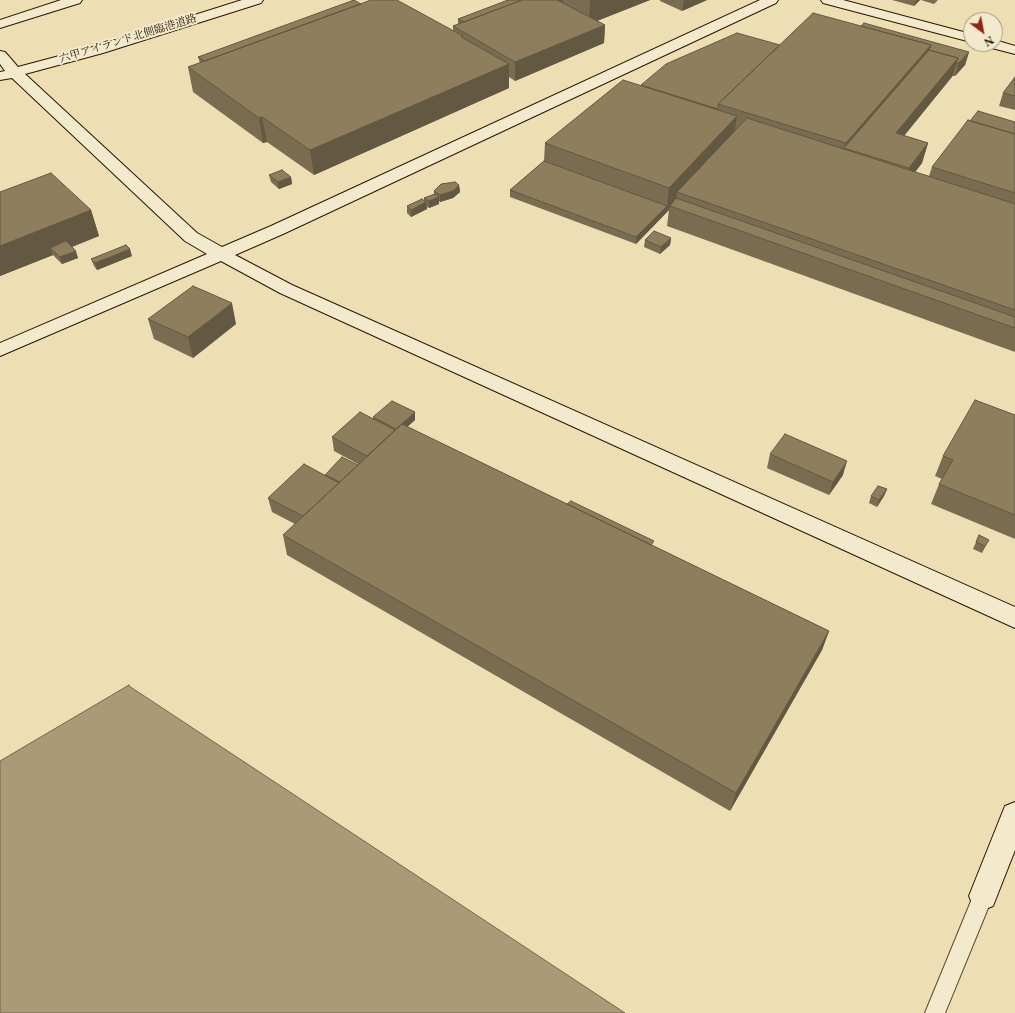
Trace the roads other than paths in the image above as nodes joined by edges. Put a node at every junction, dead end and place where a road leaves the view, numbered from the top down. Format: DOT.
graph roads {
  1 [pos="75,0"];
  2 [pos="256,0"];
  3 [pos="771,0"];
  4 [pos="828,0"];
  5 [pos="0,24"];
  6 [pos="963,36"];
  7 [pos="1003,47"];
  8 [pos="1015,50"];
  9 [pos="0,55"];
  10 [pos="5,71"];
  11 [pos="222,254"];
  12 [pos="0,350"];
  13 [pos="1015,618"];
  14 [pos="1015,815"];
  15 [pos="983,896"];
  16 [pos="935,1013"];
  1 -- 5 [label="street"];
  2 -- 10 [label="street, 六甲アイランド北側臨港道路"];
  3 -- 11 [label="street"];
  4 -- 6 [label="street"];
  7 -- 8 [label="street"];
  9 -- 10 [label="street"];
  10 -- 11 [label="street"];
  11 -- 12 [label="street"];
  11 -- 13 [label="street"];
  14 -- 15 [label="street"];
  15 -- 16 [label="lane"];
}
